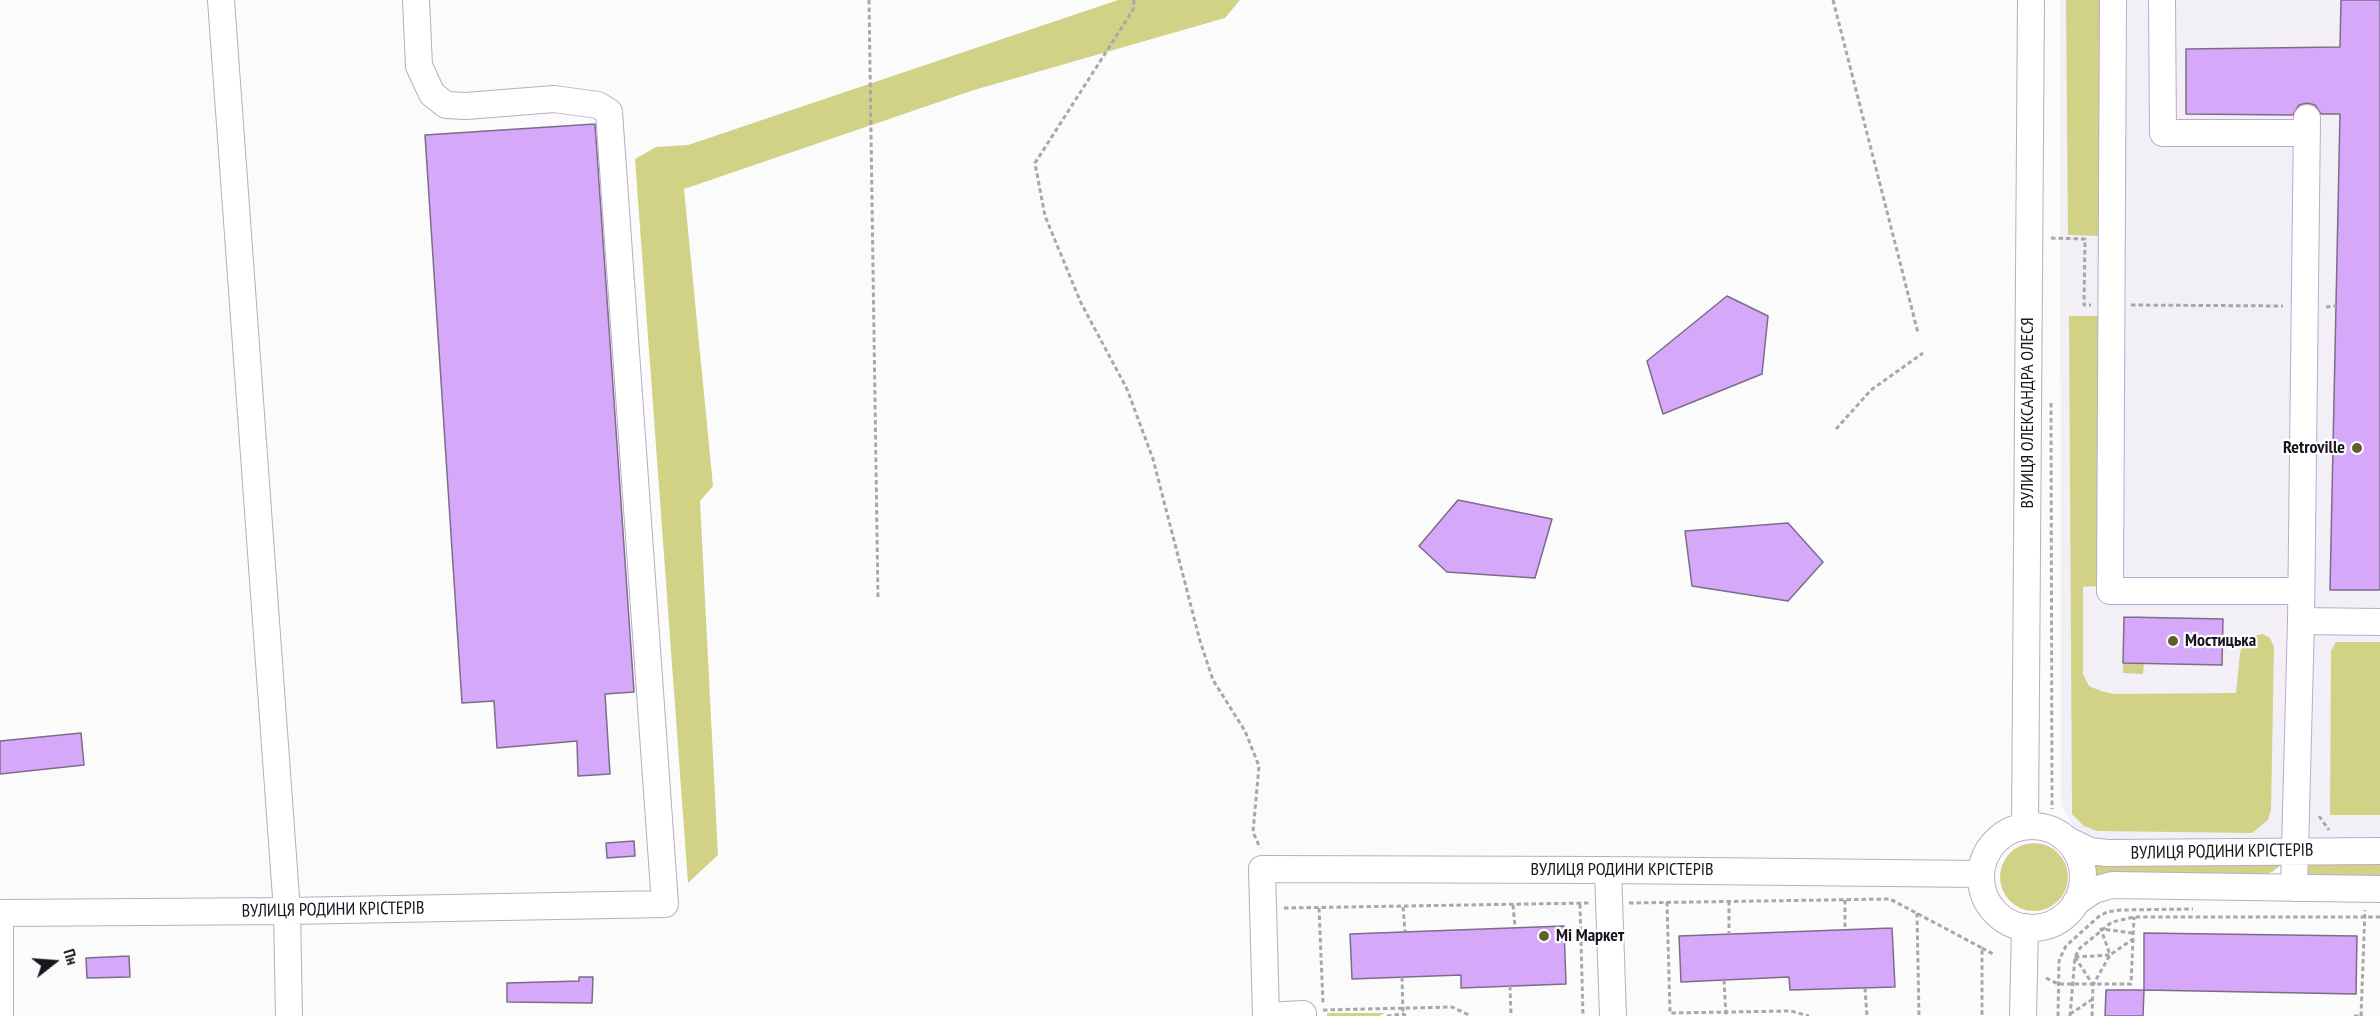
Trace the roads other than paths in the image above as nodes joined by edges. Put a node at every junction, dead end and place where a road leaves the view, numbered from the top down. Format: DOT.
graph roads {
  1 [pos="221,0"];
  2 [pos="416,0"];
  3 [pos="2031,0"];
  4 [pos="2113,0"];
  5 [pos="2162,0"];
  6 [pos="2301,591"];
  7 [pos="2301,621"];
  8 [pos="2380,622"];
  9 [pos="2025,826"];
  10 [pos="2067,840"];
  11 [pos="2295,851"];
  12 [pos="2380,851"];
  13 [pos="1608,870"];
  14 [pos="1981,874"];
  15 [pos="2294,888"];
  16 [pos="2076,902"];
  17 [pos="2372,903"];
  18 [pos="287,911"];
  19 [pos="0,914"];
  20 [pos="2025,927"];
  21 [pos="1313,1012"];
  22 [pos="0,1016"];
  23 [pos="289,1016"];
  24 [pos="1267,1016"];
  25 [pos="1613,1016"];
  26 [pos="2023,1016"];
  1 -- 18 [label="street"];
  2 -- 18 [label="street, ВУЛИЦЯ РОДИНИ КРІСТЕРІВ"];
  3 -- 9 [label="street, ВУЛИЦЯ ОЛЕКСАНДРА ОЛЕСЯ"];
  4 -- 6 [label="street"];
  5 -- 6 [label="street"];
  6 -- 7 [label="street"];
  7 -- 8 [label="street"];
  7 -- 11 [label="street"];
  9 -- 10 [label="street"];
  9 -- 14 [label="street"];
  10 -- 11 [label="street, ВУЛИЦЯ РОДИНИ КРІСТЕРІВ"];
  10 -- 16 [label="street"];
  11 -- 12 [label="street, ВУЛИЦЯ РОДИНИ КРІСТЕРІВ"];
  11 -- 15 [label="street"];
  13 -- 14 [label="street, ВУЛИЦЯ РОДИНИ КРІСТЕРІВ"];
  13 -- 24 [label="street, ВУЛИЦЯ РОДИНИ КРІСТЕРІВ"];
  13 -- 25 [label="street"];
  14 -- 20 [label="street"];
  15 -- 16 [label="street, ВУЛИЦЯ РОДИНИ КРІСТЕРІВ"];
  15 -- 17 [label="street, ВУЛИЦЯ РОДИНИ КРІСТЕРІВ"];
  16 -- 20 [label="street"];
  18 -- 19 [label="street, ВУЛИЦЯ РОДИНИ КРІСТЕРІВ"];
  18 -- 23 [label="street"];
  19 -- 22 [label="street"];
  20 -- 26 [label="street"];
  21 -- 24 [label="street"];
}
